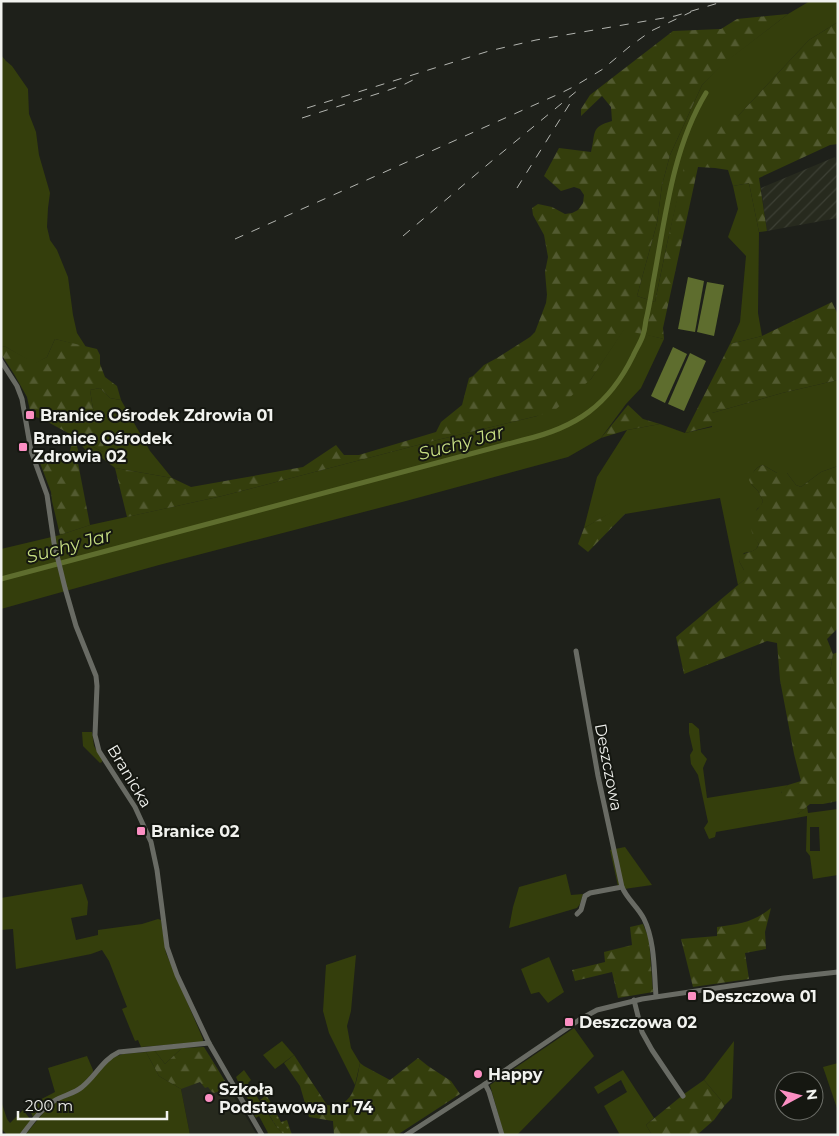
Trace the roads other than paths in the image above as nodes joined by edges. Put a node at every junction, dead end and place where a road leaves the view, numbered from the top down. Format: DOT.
graph roads {
  1 [pos="1,361"];
  2 [pos="576,651"];
  3 [pos="622,886"];
  4 [pos="577,914"];
  5 [pos="838,972"];
  6 [pos="656,996"];
  7 [pos="634,1000"];
  8 [pos="209,1043"];
  9 [pos="485,1084"];
  10 [pos="683,1096"];
  11 [pos="22,1135"];
  12 [pos="262,1135"];
  13 [pos="406,1135"];
  14 [pos="502,1135"];
  1 -- 8 [label="street, Branicka"];
  2 -- 3 [label="street, Deszczowa"];
  3 -- 4 [label="street"];
  3 -- 6 [label="street, Deszczowa"];
  5 -- 6 [label="street"];
  6 -- 7 [label="street"];
  7 -- 9 [label="street"];
  7 -- 10 [label="street"];
  8 -- 11 [label="street"];
  8 -- 12 [label="street, Branicka"];
  9 -- 13 [label="street"];
  9 -- 14 [label="street"];
}
